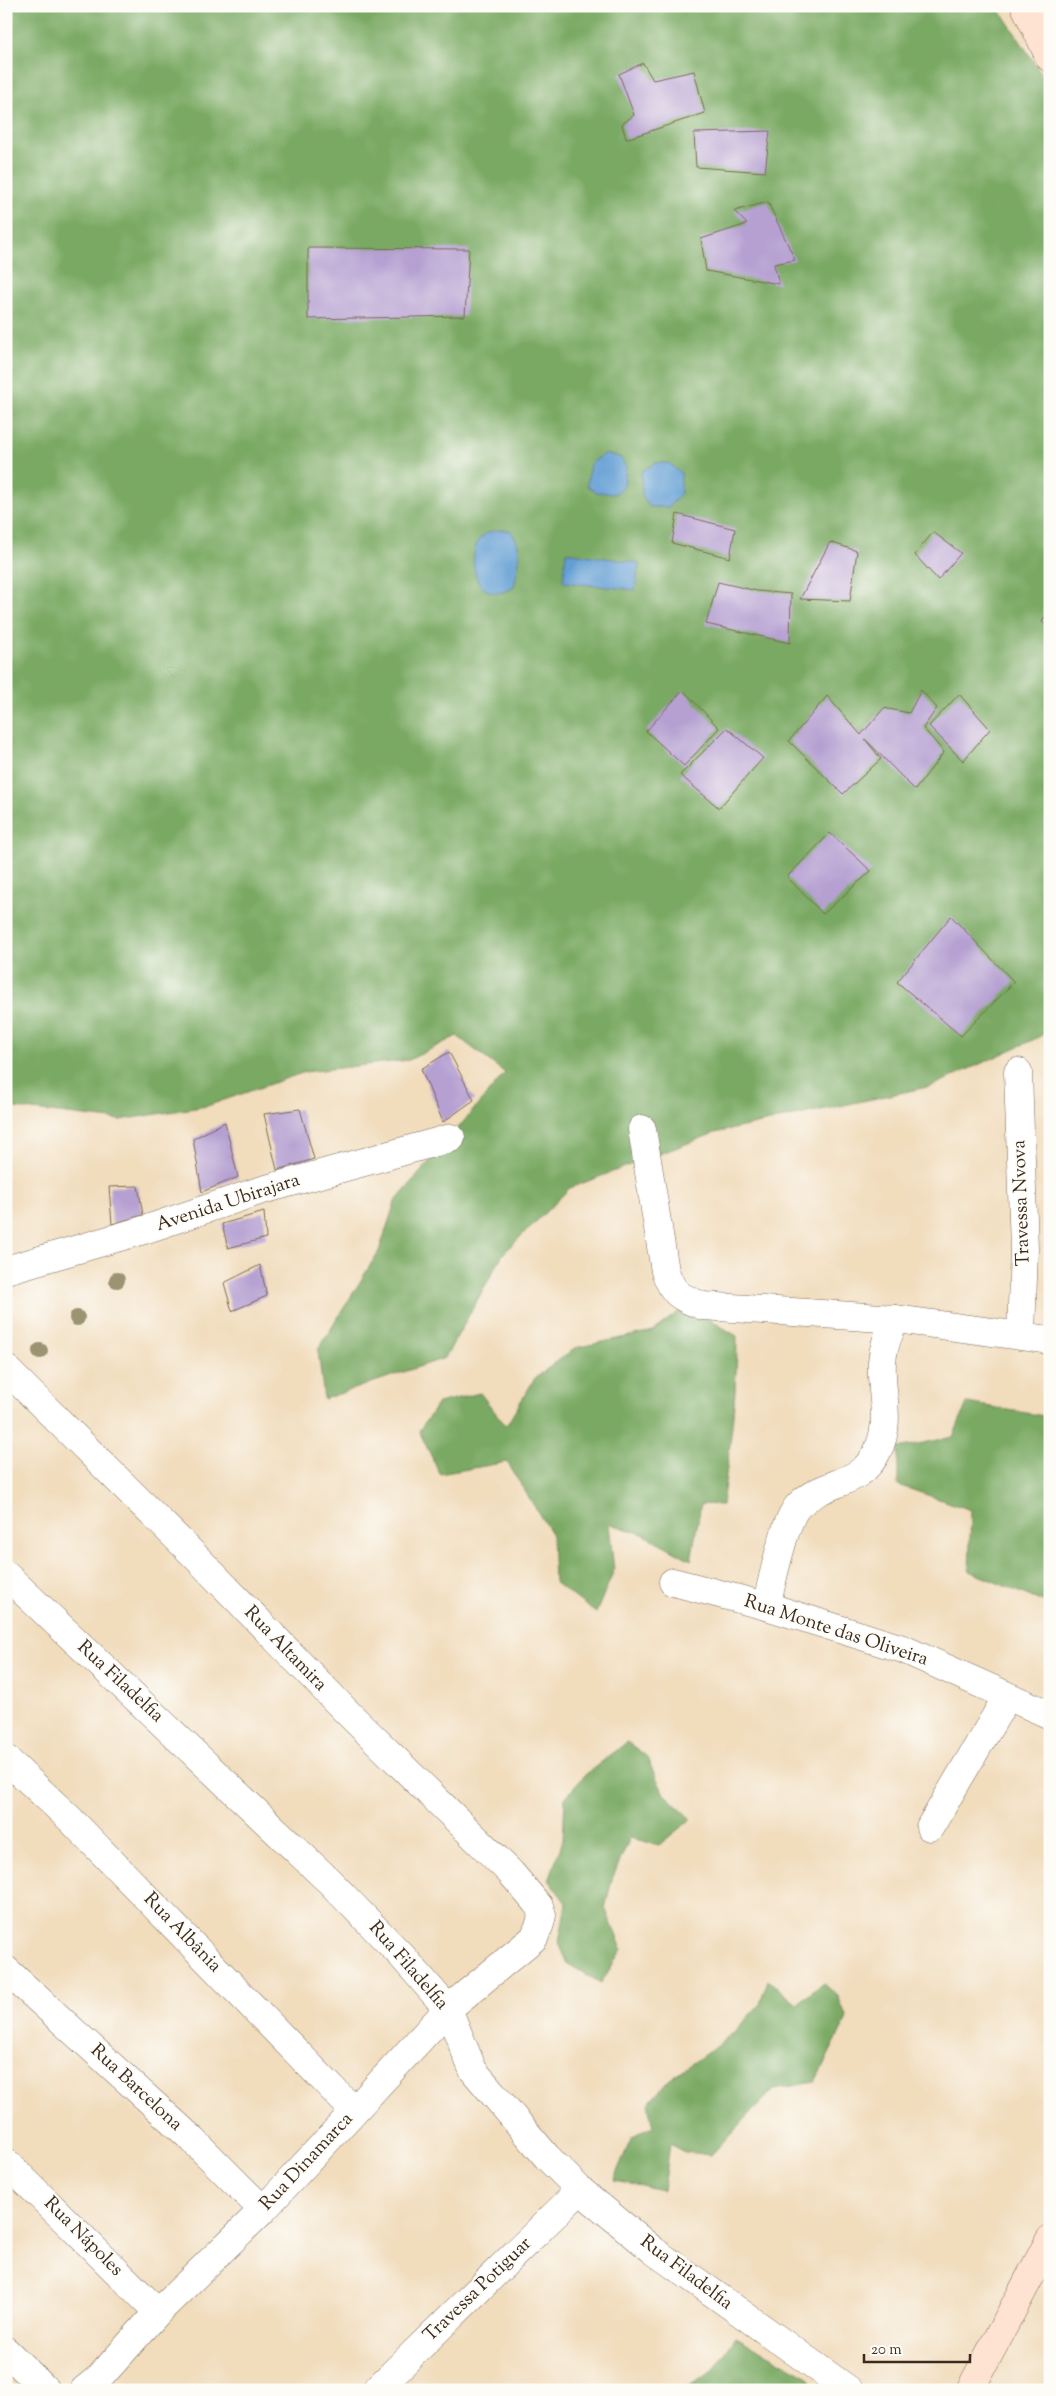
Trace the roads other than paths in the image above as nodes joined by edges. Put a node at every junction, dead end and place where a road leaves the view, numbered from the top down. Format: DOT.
graph roads {
  1 [pos="1025,6"];
  2 [pos="1050,58"];
  3 [pos="1018,1072"];
  4 [pos="642,1129"];
  5 [pos="451,1138"];
  6 [pos="6,1270"];
  7 [pos="896,1319"];
  8 [pos="1021,1334"];
  9 [pos="1050,1340"];
  10 [pos="6,1369"];
  11 [pos="6,1575"];
  12 [pos="673,1582"];
  13 [pos="766,1606"];
  14 [pos="1006,1697"];
  15 [pos="1050,1716"];
  16 [pos="6,1759"];
  17 [pos="930,1827"];
  18 [pos="534,1938"];
  19 [pos="6,1970"];
  20 [pos="448,2009"];
  21 [pos="354,2111"];
  22 [pos="6,2162"];
  23 [pos="580,2190"];
  24 [pos="263,2210"];
  25 [pos="1050,2239"];
  26 [pos="158,2312"];
  27 [pos="6,2351"];
  28 [pos="46,2390"];
  29 [pos="84,2390"];
  30 [pos="376,2390"];
  31 [pos="849,2390"];
  32 [pos="970,2390"];
  1 -- 2 [label="street"];
  3 -- 8 [label="street, Travessa Nvova"];
  4 -- 7 [label="street"];
  5 -- 6 [label="street, Avenida Ubirajara"];
  7 -- 8 [label="street"];
  7 -- 13 [label="street"];
  8 -- 9 [label="street"];
  10 -- 18 [label="street, Rua Altamira"];
  11 -- 20 [label="street, Rua Filadelfia"];
  12 -- 13 [label="street, Rua Monte das Oliveira"];
  13 -- 14 [label="street, Rua Monte das Oliveira"];
  14 -- 15 [label="street, Rua Monte das Oliveira"];
  14 -- 17 [label="street"];
  16 -- 21 [label="street, Rua Albânia"];
  18 -- 20 [label="street, Rua Dinamarca"];
  19 -- 24 [label="street, Rua Barcelona"];
  20 -- 21 [label="street, Rua Dinamarca"];
  20 -- 23 [label="street, Rua Filadelfia"];
  21 -- 24 [label="street, Rua Dinamarca"];
  22 -- 26 [label="street, Rua Nápoles"];
  23 -- 30 [label="street, Travessa Potiguar"];
  23 -- 31 [label="street, Rua Filadelfia"];
  24 -- 26 [label="street, Rua Dinamarca"];
  25 -- 32 [label="street"];
  26 -- 29 [label="street, Rua Dinamarca"];
  27 -- 28 [label="street"];
}
